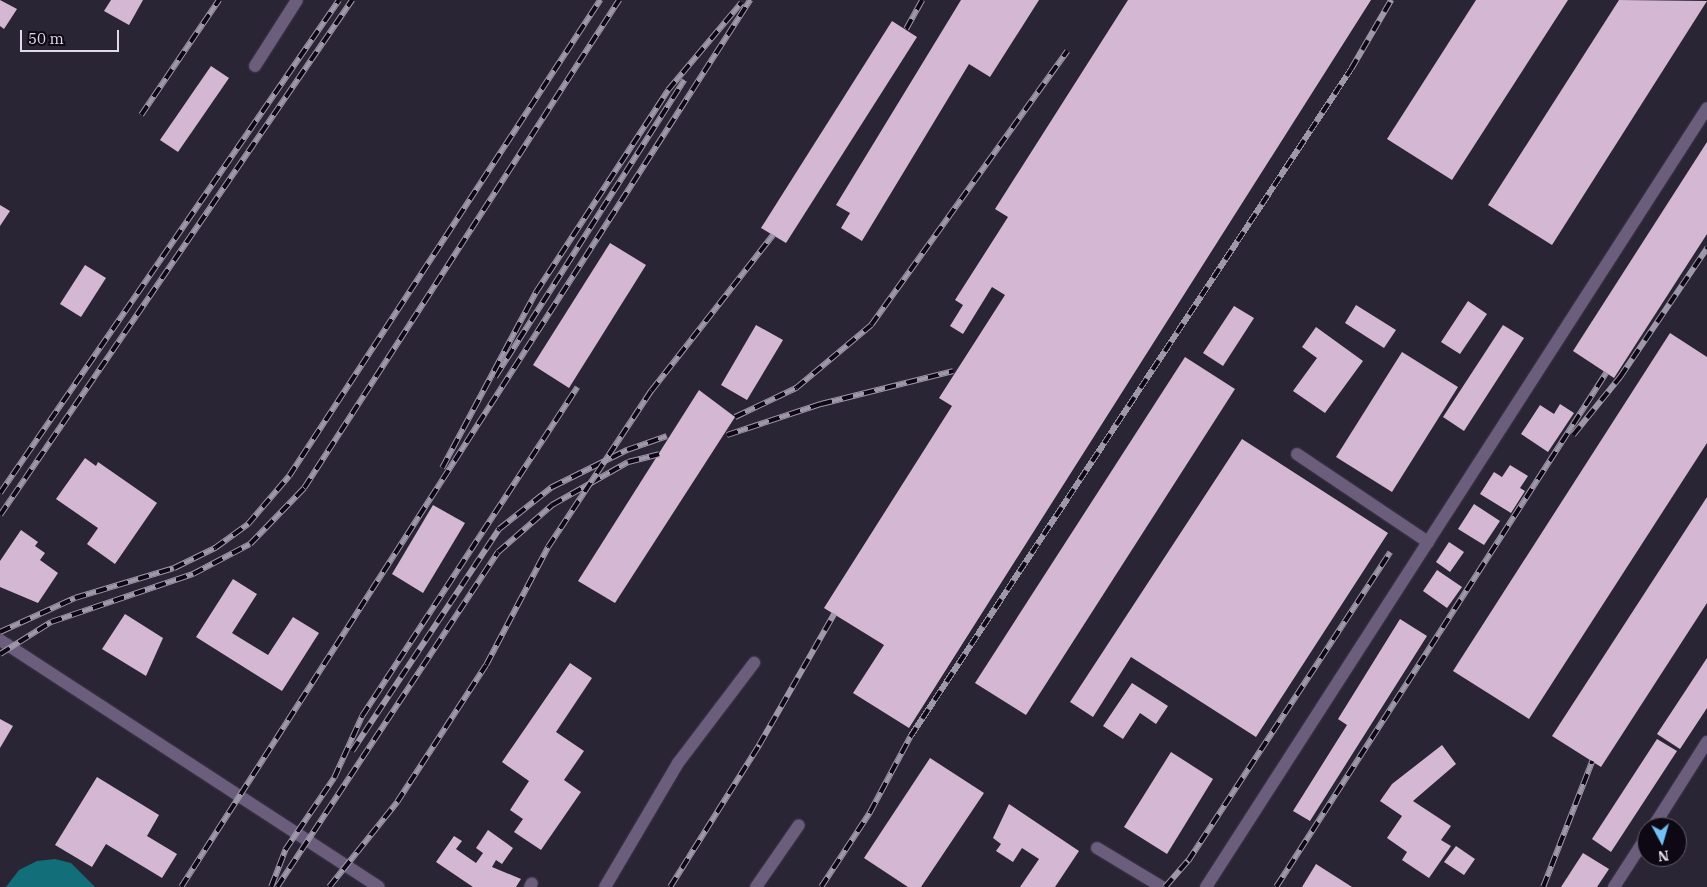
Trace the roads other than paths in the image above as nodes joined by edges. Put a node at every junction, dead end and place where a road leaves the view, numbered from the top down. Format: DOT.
graph roads {
  1 [pos="297,0"];
  2 [pos="255,66"];
  3 [pos="1707,108"];
  4 [pos="1297,454"];
  5 [pos="1428,542"];
  6 [pos="0,640"];
  7 [pos="754,663"];
  8 [pos="1707,742"];
  9 [pos="1659,817"];
  10 [pos="799,824"];
  11 [pos="1098,848"];
  12 [pos="1637,851"];
  13 [pos="379,887"];
  14 [pos="605,887"];
  15 [pos="756,887"];
  16 [pos="1162,887"];
  17 [pos="1206,887"];
  18 [pos="1614,887"];
  1 -- 2 [label="street"];
  3 -- 5 [label="street"];
  4 -- 5 [label="street"];
  5 -- 17 [label="street"];
  6 -- 13 [label="street"];
  7 -- 14 [label="street"];
  8 -- 9 [label="street"];
  10 -- 15 [label="street"];
  11 -- 16 [label="street"];
  12 -- 18 [label="street"];
}
